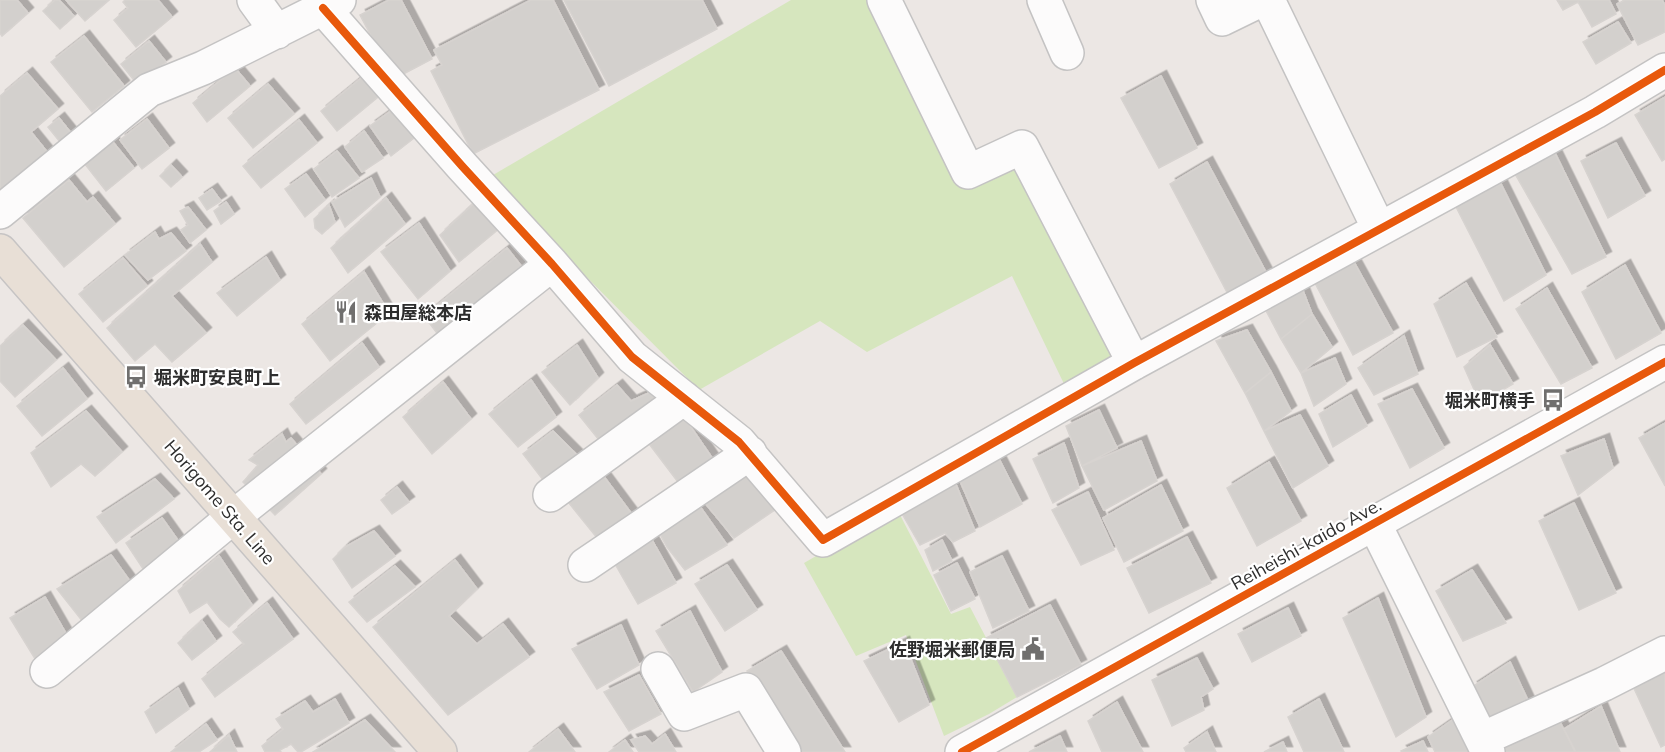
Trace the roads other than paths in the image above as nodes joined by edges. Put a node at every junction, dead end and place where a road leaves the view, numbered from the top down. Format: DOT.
graph roads {
  1 [pos="254,0"];
  2 [pos="884,0"];
  3 [pos="1044,0"];
  4 [pos="1213,0"];
  5 [pos="1261,0"];
  6 [pos="1268,0"];
  7 [pos="331,4"];
  8 [pos="277,32"];
  9 [pos="1067,53"];
  10 [pos="1665,70"];
  11 [pos="0,212"];
  12 [pos="1379,229"];
  13 [pos="0,251"];
  14 [pos="552,264"];
  15 [pos="1665,362"];
  16 [pos="1134,363"];
  17 [pos="684,398"];
  18 [pos="750,453"];
  19 [pos="550,495"];
  20 [pos="233,517"];
  21 [pos="1374,523"];
  22 [pos="585,565"];
  23 [pos="1665,653"];
  24 [pos="658,669"];
  25 [pos="47,671"];
  26 [pos="1485,745"];
  27 [pos="440,752"];
  28 [pos="784,752"];
  29 [pos="962,752"];
  1 -- 8 [label="street"];
  2 -- 16 [label="street"];
  3 -- 9 [label="street"];
  4 -- 5 [label="street"];
  6 -- 12 [label="street"];
  7 -- 8 [label="street"];
  7 -- 14 [label="street"];
  8 -- 11 [label="street"];
  10 -- 12 [label="street"];
  12 -- 16 [label="street"];
  13 -- 20 [label="main road, Horigome Sta. Line"];
  14 -- 17 [label="street"];
  14 -- 20 [label="street"];
  15 -- 21 [label="street, Reiheishi-kaido Ave."];
  16 -- 18 [label="street"];
  17 -- 18 [label="street"];
  17 -- 19 [label="street"];
  18 -- 22 [label="street"];
  20 -- 25 [label="street"];
  20 -- 27 [label="main road, Horigome Sta. Line"];
  21 -- 26 [label="street"];
  21 -- 29 [label="street, Reiheishi-kaido Ave."];
  23 -- 26 [label="street"];
  24 -- 28 [label="street"];
}
